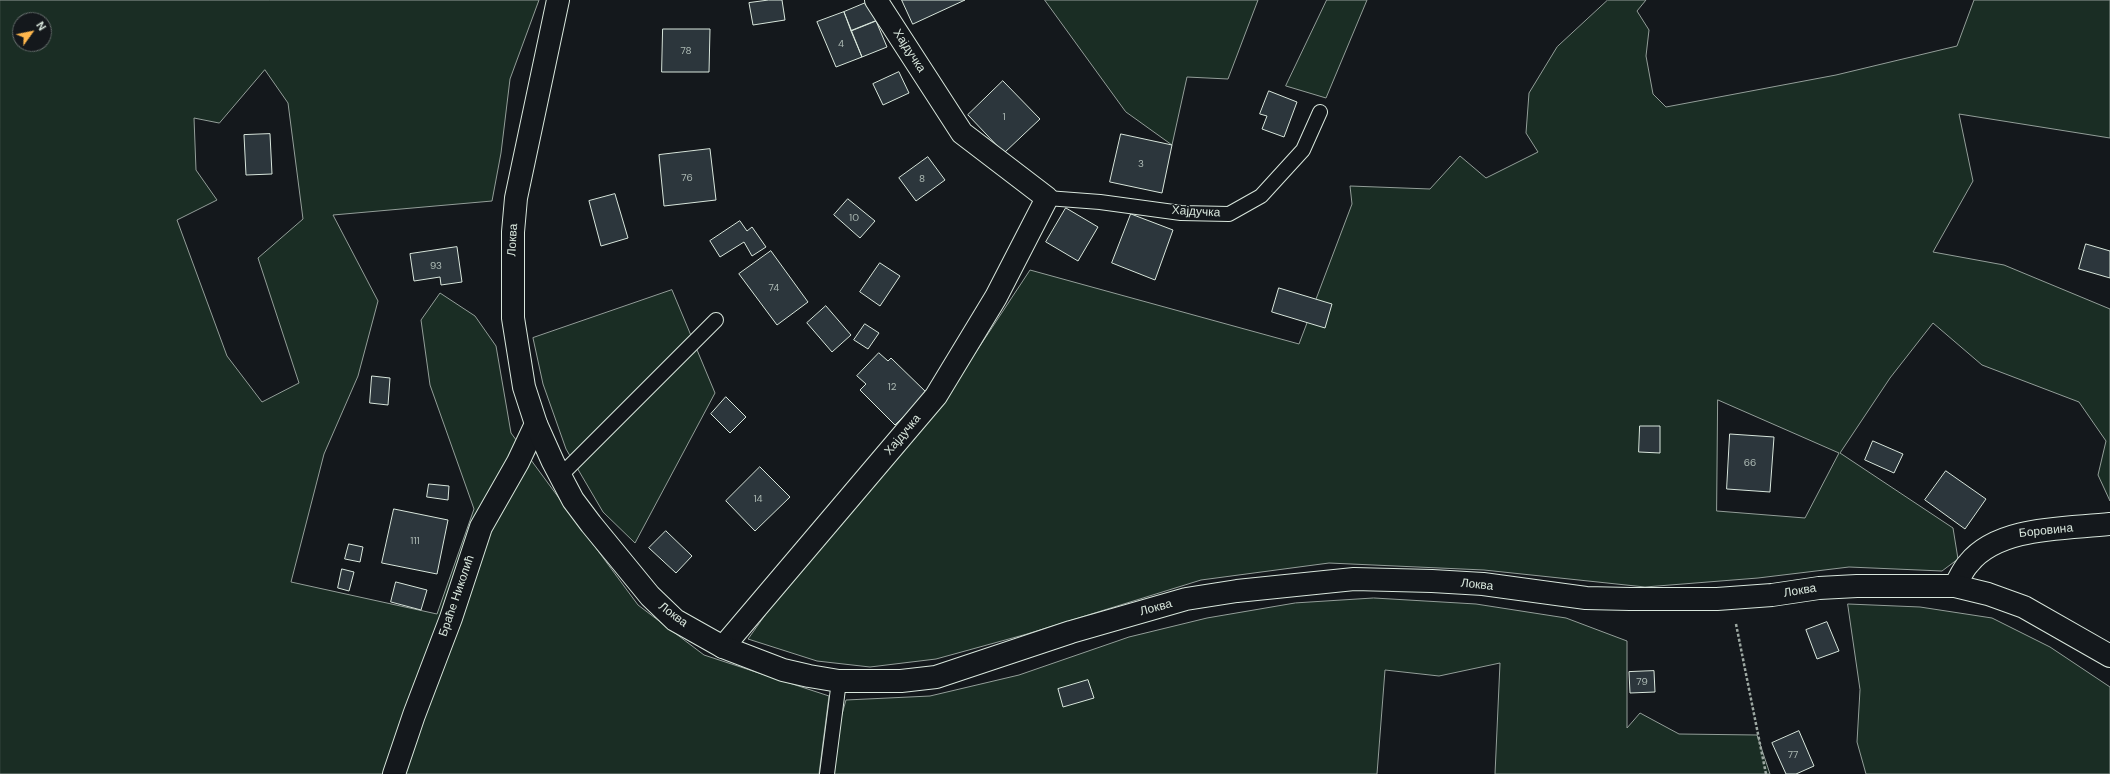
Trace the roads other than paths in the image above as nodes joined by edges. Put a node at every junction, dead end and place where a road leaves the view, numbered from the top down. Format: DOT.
graph roads {
  1 [pos="558,0"];
  2 [pos="876,0"];
  3 [pos="1320,112"];
  4 [pos="1047,198"];
  5 [pos="716,320"];
  6 [pos="536,424"];
  7 [pos="560,476"];
  8 [pos="2110,524"];
  9 [pos="1955,586"];
  10 [pos="724,647"];
  11 [pos="2110,656"];
  12 [pos="839,681"];
  13 [pos="394,774"];
  14 [pos="827,774"];
  1 -- 6 [label="main road, Локва"];
  2 -- 4 [label="main road, Хајдучка"];
  3 -- 4 [label="lane, Хајдучка"];
  4 -- 10 [label="main road, Хајдучка"];
  5 -- 7 [label="lane"];
  6 -- 7 [label="main road, Локва"];
  6 -- 13 [label="main road, Браће Николић"];
  7 -- 10 [label="main road, Локва"];
  8 -- 9 [label="main road, Боровина"];
  9 -- 11 [label="main road, Локва"];
  9 -- 12 [label="main road, Локва"];
  10 -- 12 [label="main road, Локва"];
  12 -- 14 [label="lane"];
}
